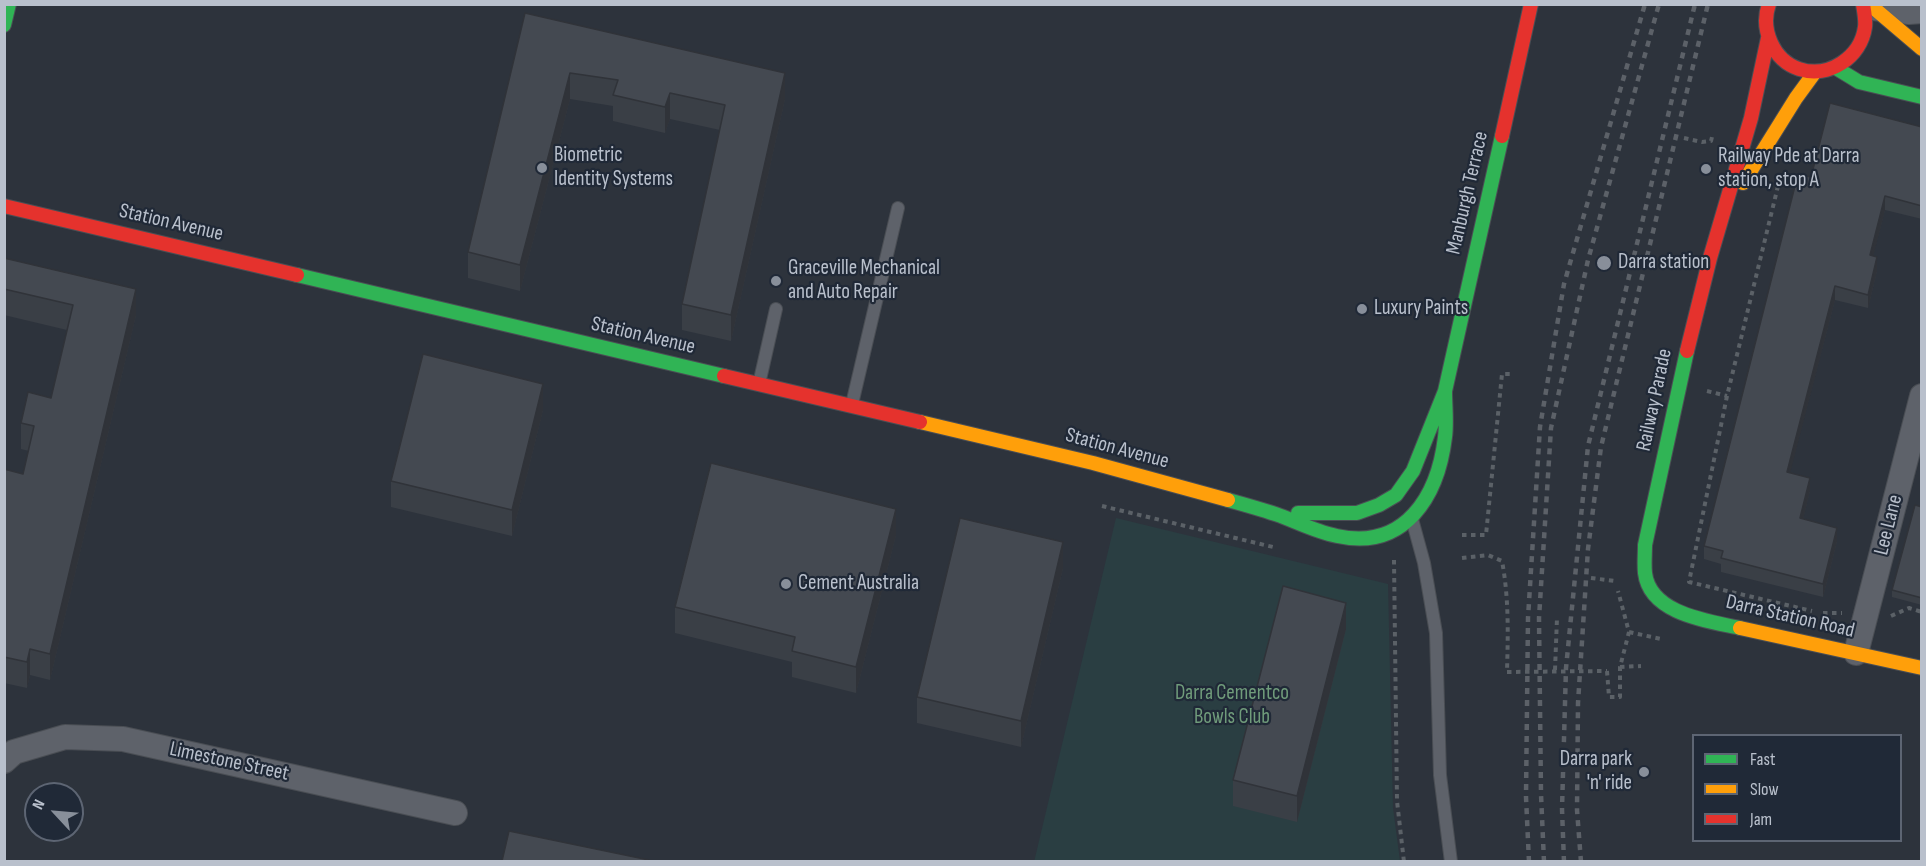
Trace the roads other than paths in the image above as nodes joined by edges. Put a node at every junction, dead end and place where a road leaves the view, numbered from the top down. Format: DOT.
graph roads {
  1 [pos="9,4"];
  2 [pos="1531,4"];
  3 [pos="1769,4"];
  4 [pos="1868,6"];
  5 [pos="1922,11"];
  6 [pos="4,25"];
  7 [pos="1768,38"];
  8 [pos="1922,49"];
  9 [pos="1836,68"];
  10 [pos="1815,72"];
  11 [pos="1919,91"];
  12 [pos="4,206"];
  13 [pos="898,208"];
  14 [pos="1723,216"];
  15 [pos="776,309"];
  16 [pos="758,385"];
  17 [pos="1445,391"];
  18 [pos="1922,396"];
  19 [pos="852,408"];
  20 [pos="1430,494"];
  21 [pos="1396,495"];
  22 [pos="1271,512"];
  23 [pos="1411,518"];
  24 [pos="1655,595"];
  25 [pos="1856,653"];
  26 [pos="1922,668"];
  27 [pos="6,754"];
  28 [pos="455,813"];
  29 [pos="1451,861"];
  1 -- 6 [label="street"];
  2 -- 17 [label="street, Manburgh Terrace"];
  3 -- 7 [label="street, Railway Parade"];
  4 -- 5 [label="street"];
  4 -- 8 [label="street"];
  4 -- 9 [label="street"];
  7 -- 10 [label="street"];
  7 -- 14 [label="street, Railway Parade"];
  9 -- 10 [label="street"];
  9 -- 11 [label="street"];
  10 -- 14 [label="street, Railway Parade"];
  12 -- 16 [label="street, Station Avenue"];
  13 -- 19 [label="lane"];
  14 -- 24 [label="street, Railway Parade"];
  15 -- 16 [label="lane"];
  16 -- 19 [label="street, Station Avenue"];
  17 -- 20 [label="street, Manburgh Terrace"];
  17 -- 21 [label="street, Manburgh Terrace"];
  18 -- 25 [label="street, Lee Lane"];
  19 -- 22 [label="street, Station Avenue"];
  20 -- 23 [label="street, Station Avenue"];
  21 -- 22 [label="street, Station Avenue"];
  22 -- 23 [label="street, Station Avenue"];
  23 -- 29 [label="lane"];
  24 -- 25 [label="street, Darra Station Road"];
  25 -- 26 [label="street, Darra Station Road"];
  27 -- 28 [label="street, Limestone Street"];
}
